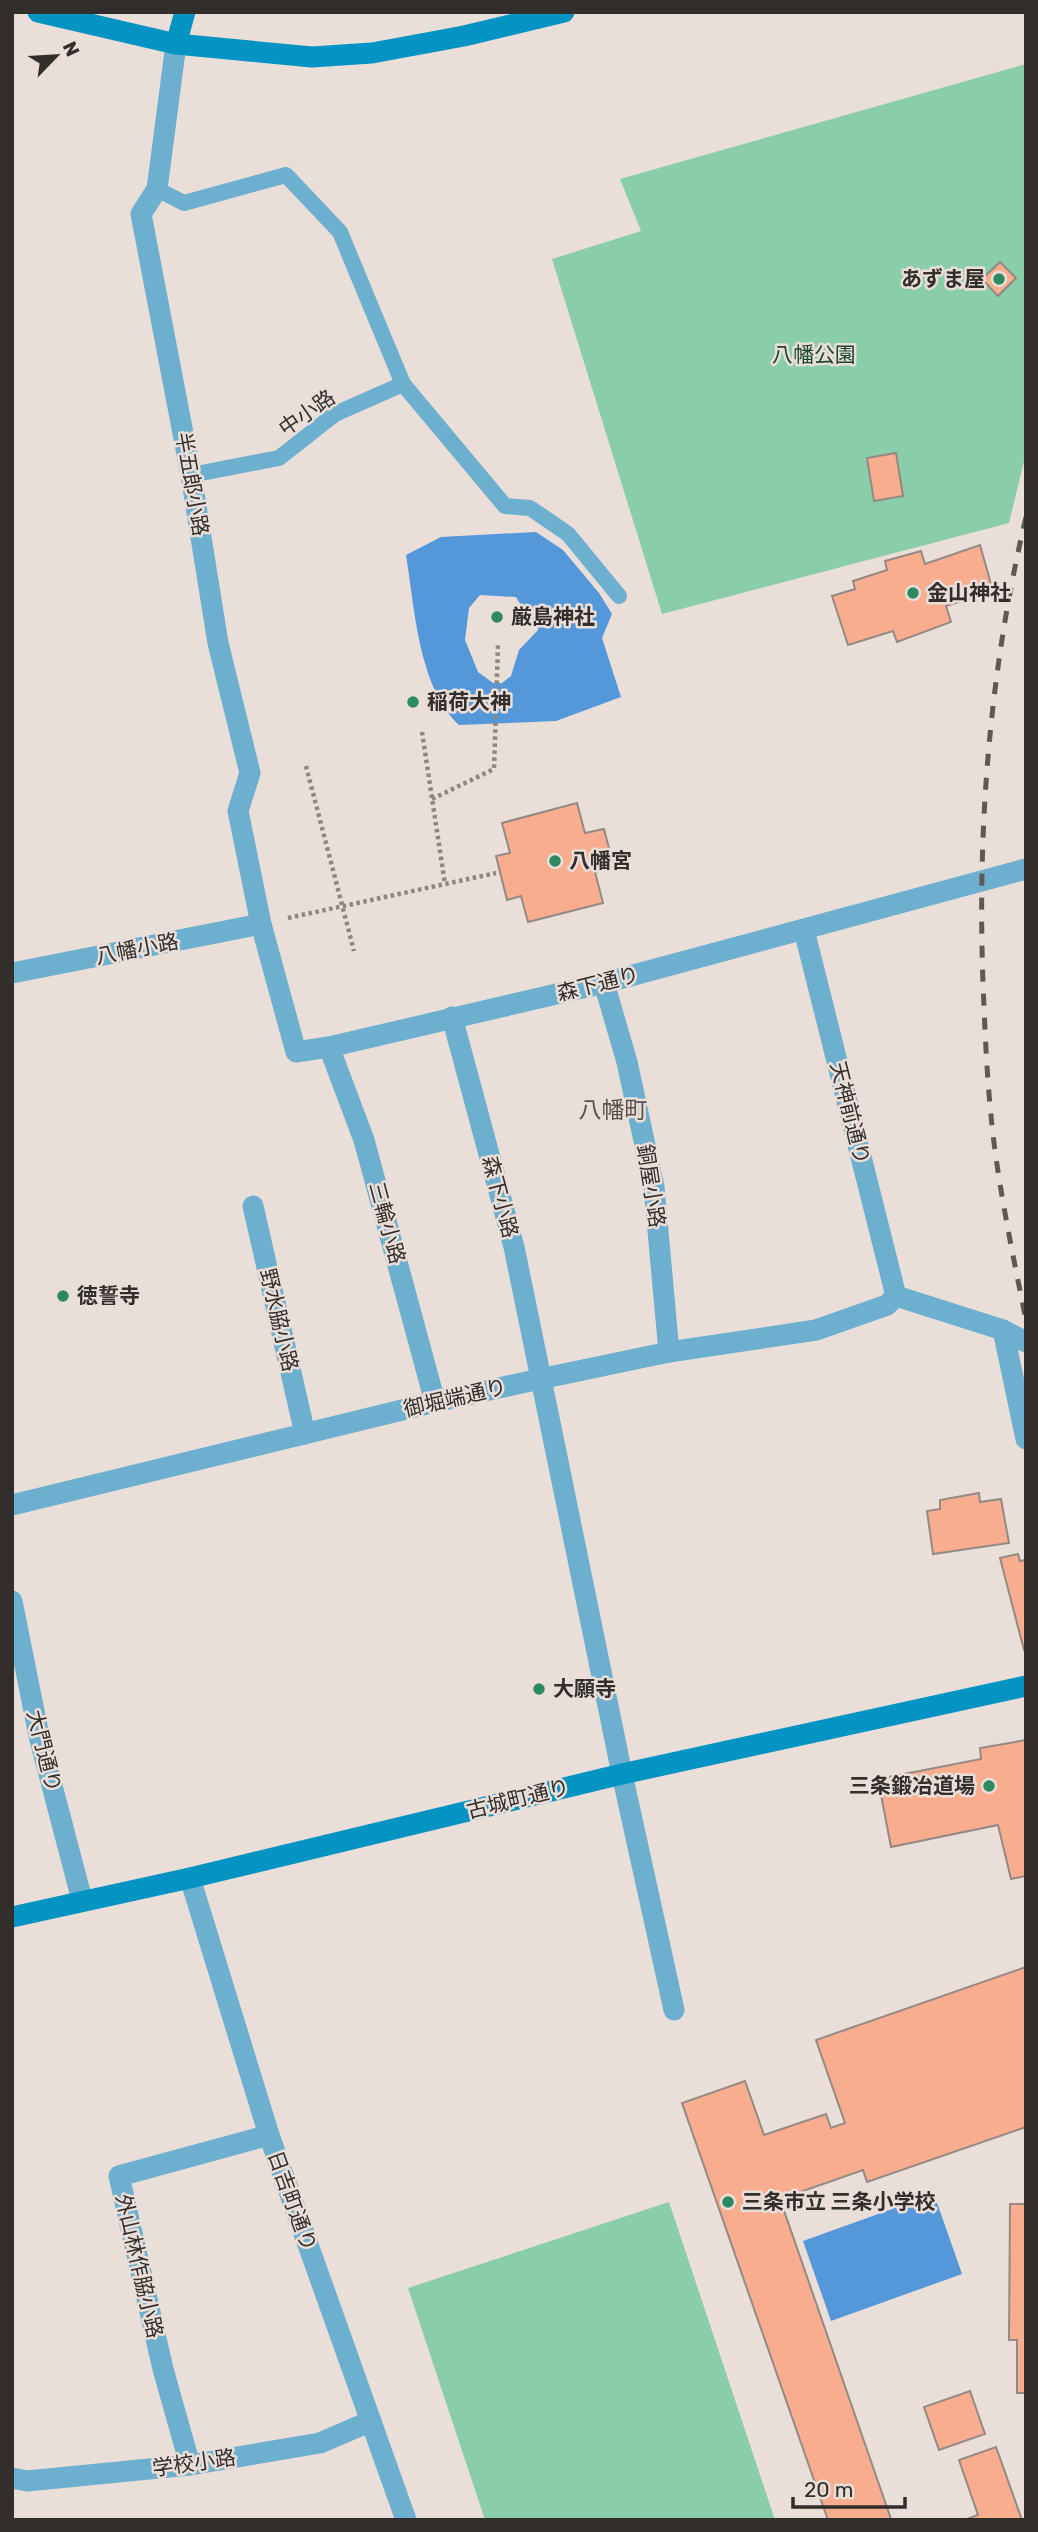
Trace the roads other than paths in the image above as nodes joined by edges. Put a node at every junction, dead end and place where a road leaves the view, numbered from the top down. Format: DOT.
graph roads {
  1 [pos="38,12"];
  2 [pos="185,12"];
  3 [pos="564,12"];
  4 [pos="176,44"];
  5 [pos="157,189"];
  6 [pos="403,384"];
  7 [pos="191,475"];
  8 [pos="619,596"];
  9 [pos="1026,869"];
  10 [pos="261,924"];
  11 [pos="804,930"];
  12 [pos="12,973"];
  13 [pos="604,983"];
  14 [pos="452,1017"];
  15 [pos="329,1047"];
  16 [pos="253,1206"];
  17 [pos="896,1296"];
  18 [pos="1003,1330"];
  19 [pos="1026,1342"];
  20 [pos="669,1352"];
  21 [pos="540,1379"];
  22 [pos="435,1402"];
  23 [pos="305,1434"];
  24 [pos="1026,1439"];
  25 [pos="12,1505"];
  26 [pos="12,1601"];
  27 [pos="1026,1686"];
  28 [pos="622,1774"];
  29 [pos="190,1878"];
  30 [pos="82,1900"];
  31 [pos="12,1917"];
  32 [pos="674,2010"];
  33 [pos="269,2135"];
  34 [pos="371,2421"];
  35 [pos="190,2465"];
  36 [pos="12,2478"];
  37 [pos="406,2520"];
  1 -- 4 [label="street"];
  2 -- 4 [label="street"];
  3 -- 4 [label="street"];
  4 -- 5 [label="street, 半五郎小路"];
  5 -- 6 [label="lane"];
  5 -- 7 [label="street, 半五郎小路"];
  6 -- 7 [label="lane, 中小路"];
  6 -- 8 [label="lane"];
  7 -- 10 [label="street, 半五郎小路"];
  9 -- 11 [label="street, 森下通り"];
  10 -- 12 [label="street, 八幡小路"];
  10 -- 15 [label="street, 森下通り"];
  11 -- 13 [label="street, 森下通り"];
  11 -- 17 [label="street, 天神前通り"];
  13 -- 14 [label="street, 森下通り"];
  13 -- 20 [label="street, 銅屋小路"];
  14 -- 15 [label="street, 森下通り"];
  14 -- 21 [label="street, 森下小路"];
  15 -- 22 [label="street, 三輪小路"];
  16 -- 23 [label="street, 野水脇小路"];
  17 -- 18 [label="street"];
  17 -- 20 [label="street, 御堀端通り"];
  18 -- 19 [label="street"];
  18 -- 24 [label="street"];
  20 -- 21 [label="street, 御堀端通り"];
  21 -- 22 [label="street, 御堀端通り"];
  21 -- 28 [label="street, 森下小路"];
  22 -- 23 [label="street, 御堀端通り"];
  23 -- 25 [label="street, 御堀端通り"];
  26 -- 30 [label="street, 大門通り"];
  27 -- 28 [label="street, 古城町通り"];
  28 -- 29 [label="street, 古城町通り"];
  28 -- 32 [label="street, 森下小路"];
  29 -- 30 [label="street, 古城町通り"];
  29 -- 33 [label="street, 日吉町通り"];
  30 -- 31 [label="street, 古城町通り"];
  33 -- 34 [label="street, 日吉町通り"];
  33 -- 35 [label="street, 外山林作脇小路"];
  34 -- 35 [label="street, 学校小路"];
  34 -- 37 [label="street, 日吉町通り"];
  35 -- 36 [label="street, 学校小路"];
}
